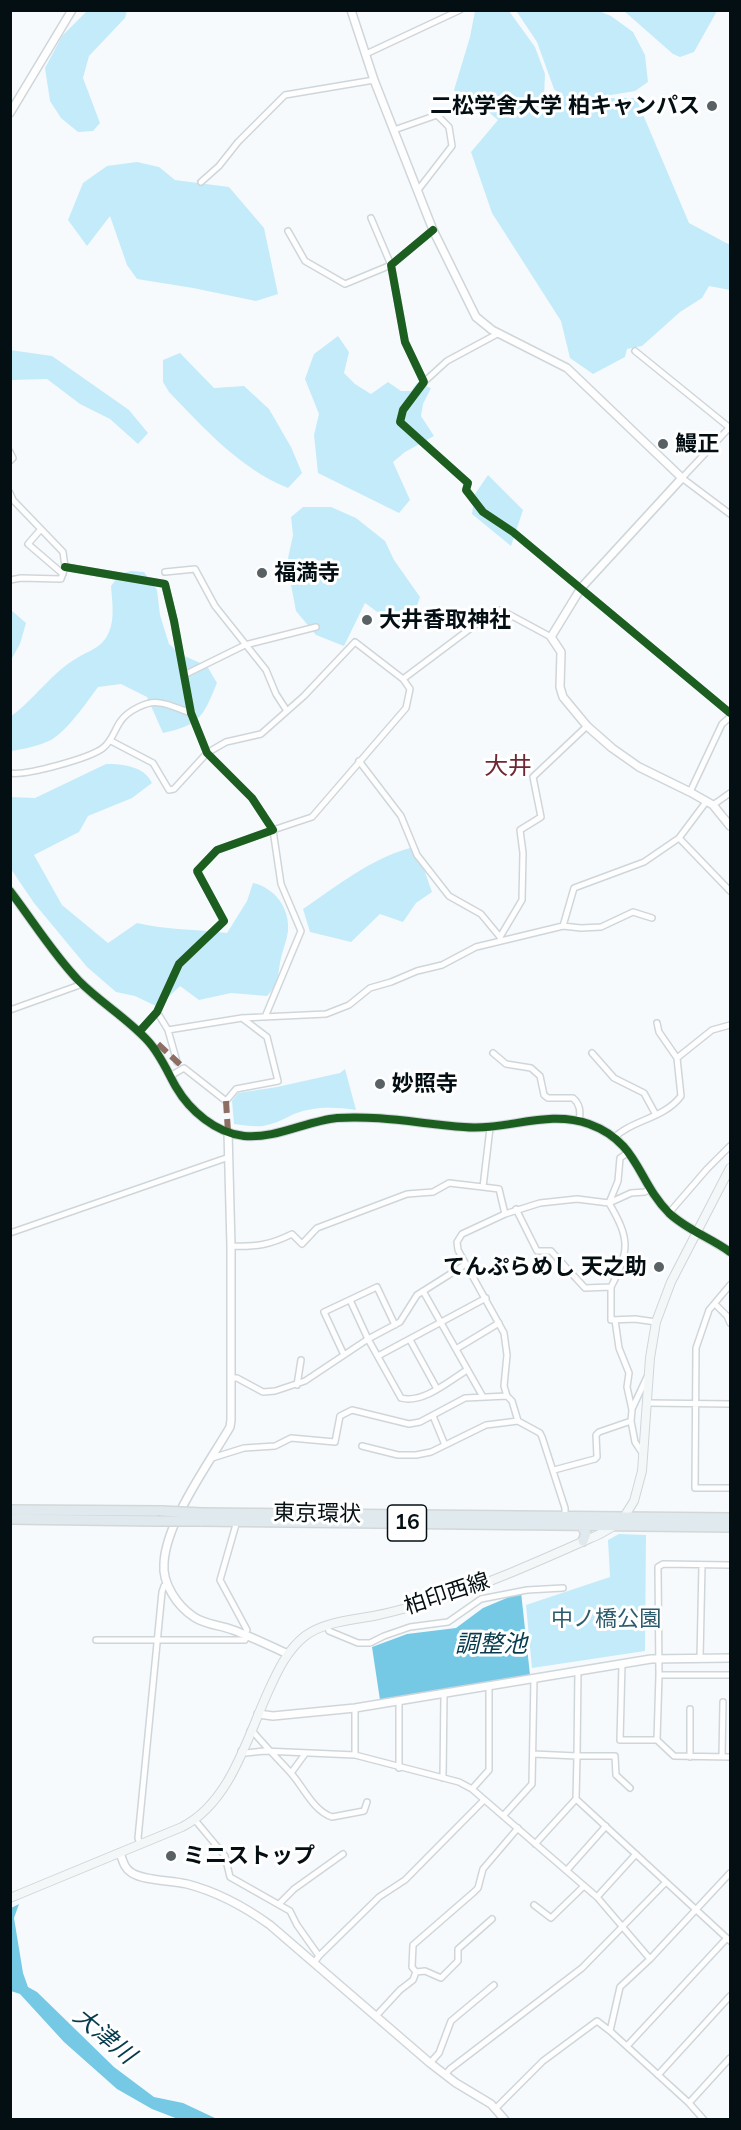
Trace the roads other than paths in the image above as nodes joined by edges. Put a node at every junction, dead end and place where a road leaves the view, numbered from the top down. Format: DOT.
graph roads {
  1 [pos="72,10"];
  2 [pos="351,10"];
  3 [pos="460,10"];
  4 [pos="366,54"];
  5 [pos="374,80"];
  6 [pos="10,113"];
  7 [pos="394,130"];
  8 [pos="201,182"];
  9 [pos="418,190"];
  10 [pos="371,218"];
  11 [pos="433,230"];
  12 [pos="288,231"];
  13 [pos="391,265"];
  14 [pos="499,333"];
  15 [pos="635,351"];
  16 [pos="424,382"];
  17 [pos="730,427"];
  18 [pos="10,453"];
  19 [pos="10,461"];
  20 [pos="682,478"];
  21 [pos="10,493"];
  22 [pos="730,514"];
  23 [pos="41,529"];
  24 [pos="65,567"];
  25 [pos="165,572"];
  26 [pos="63,574"];
  27 [pos="10,580"];
  28 [pos="581,588"];
  29 [pos="316,627"];
  30 [pos="551,637"];
  31 [pos="245,645"];
  32 [pos="184,675"];
  33 [pos="403,679"];
  34 [pos="287,711"];
  35 [pos="191,713"];
  36 [pos="730,715"];
  37 [pos="587,726"];
  38 [pos="111,741"];
  39 [pos="207,753"];
  40 [pos="359,761"];
  41 [pos="10,773"];
  42 [pos="690,792"];
  43 [pos="730,793"];
  44 [pos="709,804"];
  45 [pos="730,826"];
  46 [pos="273,830"];
  47 [pos="679,838"];
  48 [pos="10,891"];
  49 [pos="730,891"];
  50 [pos="652,918"];
  51 [pos="563,926"];
  52 [pos="501,939"];
  53 [pos="81,982"];
  54 [pos="10,1010"];
  55 [pos="157,1012"];
  56 [pos="265,1017"];
  57 [pos="242,1018"];
  58 [pos="657,1023"];
  59 [pos="730,1025"];
  60 [pos="168,1030"];
  61 [pos="139,1032"];
  62 [pos="493,1053"];
  63 [pos="592,1053"];
  64 [pos="677,1058"];
  65 [pos="177,1062"];
  66 [pos="170,1076"];
  67 [pos="656,1115"];
  68 [pos="579,1121"];
  69 [pos="490,1128"];
  70 [pos="228,1132"];
  71 [pos="614,1138"];
  72 [pos="730,1146"];
  73 [pos="629,1152"];
  74 [pos="229,1157"];
  75 [pos="730,1168"];
  76 [pos="483,1187"];
  77 [pos="650,1188"];
  78 [pos="609,1203"];
  79 [pos="516,1209"];
  80 [pos="669,1213"];
  81 [pos="505,1214"];
  82 [pos="697,1232"];
  83 [pos="10,1233"];
  84 [pos="231,1246"];
  85 [pos="730,1252"];
  86 [pos="466,1264"];
  87 [pos="730,1285"];
  88 [pos="611,1287"];
  89 [pos="423,1291"];
  90 [pos="486,1298"];
  91 [pos="351,1300"];
  92 [pos="715,1304"];
  93 [pos="615,1320"];
  94 [pos="442,1321"];
  95 [pos="656,1322"];
  96 [pos="499,1323"];
  97 [pos="730,1323"];
  98 [pos="395,1325"];
  99 [pos="368,1339"];
  100 [pos="410,1340"];
  101 [pos="456,1348"];
  102 [pos="344,1355"];
  103 [pos="378,1356"];
  104 [pos="301,1360"];
  105 [pos="467,1370"];
  106 [pos="649,1373"];
  107 [pos="232,1378"];
  108 [pos="297,1385"];
  109 [pos="436,1389"];
  110 [pos="507,1396"];
  111 [pos="483,1397"];
  112 [pos="647,1403"];
  113 [pos="695,1404"];
  114 [pos="730,1404"];
  115 [pos="632,1410"];
  116 [pos="433,1416"];
  117 [pos="518,1421"];
  118 [pos="631,1421"];
  119 [pos="445,1445"];
  120 [pos="362,1446"];
  121 [pos="643,1454"];
  122 [pos="212,1458"];
  123 [pos="554,1470"];
  124 [pos="730,1488"];
  125 [pos="10,1510"];
  126 [pos="565,1516"];
  127 [pos="201,1517"];
  128 [pos="624,1517"];
  129 [pos="730,1518"];
  130 [pos="10,1519"];
  131 [pos="237,1521"];
  132 [pos="581,1526"];
  133 [pos="615,1526"];
  134 [pos="730,1527"];
  135 [pos="583,1541"];
  136 [pos="702,1565"];
  137 [pos="730,1565"];
  138 [pos="168,1584"];
  139 [pos="563,1588"];
  140 [pos="327,1626"];
  141 [pos="246,1635"];
  142 [pos="96,1640"];
  143 [pos="157,1640"];
  144 [pos="288,1654"];
  145 [pos="658,1658"];
  146 [pos="700,1658"];
  147 [pos="730,1658"];
  148 [pos="622,1664"];
  149 [pos="578,1670"];
  150 [pos="659,1675"];
  151 [pos="730,1675"];
  152 [pos="534,1678"];
  153 [pos="489,1686"];
  154 [pos="444,1694"];
  155 [pos="399,1701"];
  156 [pos="723,1702"];
  157 [pos="355,1708"];
  158 [pos="690,1709"];
  159 [pos="258,1714"];
  160 [pos="250,1731"];
  161 [pos="657,1740"];
  162 [pos="241,1751"];
  163 [pos="270,1752"];
  164 [pos="305,1754"];
  165 [pos="533,1754"];
  166 [pos="355,1755"];
  167 [pos="577,1756"];
  168 [pos="690,1757"];
  169 [pos="722,1757"];
  170 [pos="730,1757"];
  171 [pos="399,1768"];
  172 [pos="291,1773"];
  173 [pos="443,1778"];
  174 [pos="630,1788"];
  175 [pos="472,1789"];
  176 [pos="576,1798"];
  177 [pos="484,1800"];
  178 [pos="367,1802"];
  179 [pos="503,1816"];
  180 [pos="195,1820"];
  181 [pos="606,1826"];
  182 [pos="518,1828"];
  183 [pos="140,1844"];
  184 [pos="535,1844"];
  185 [pos="120,1853"];
  186 [pos="343,1854"];
  187 [pos="636,1854"];
  188 [pos="567,1870"];
  189 [pos="730,1873"];
  190 [pos="666,1881"];
  191 [pos="584,1886"];
  192 [pos="10,1898"];
  193 [pos="597,1898"];
  194 [pos="279,1904"];
  195 [pos="534,1905"];
  196 [pos="696,1909"];
  197 [pos="492,1919"];
  198 [pos="623,1928"];
  199 [pos="729,1939"];
  200 [pos="319,1956"];
  201 [pos="650,1959"];
  202 [pos="314,1963"];
  203 [pos="416,1972"];
  204 [pos="494,1985"];
  205 [pos="730,1996"];
  206 [pos="376,2016"];
  207 [pos="610,2031"];
  208 [pos="627,2046"];
  209 [pos="730,2058"];
  210 [pos="430,2063"];
  211 [pos="445,2075"];
  212 [pos="658,2075"];
  213 [pos="689,2103"];
  214 [pos="496,2108"];
  215 [pos="506,2120"];
  216 [pos="704,2120"];
  1 -- 6 [label="street"];
  2 -- 4 [label="street"];
  3 -- 4 [label="street"];
  4 -- 5 [label="street"];
  5 -- 7 [label="street"];
  5 -- 8 [label="street"];
  7 -- 9 [label="street"];
  7 -- 9 [label="street"];
  9 -- 11 [label="street"];
  10 -- 13 [label="street"];
  11 -- 13 [label="street"];
  11 -- 14 [label="street"];
  12 -- 13 [label="street"];
  13 -- 16 [label="street"];
  14 -- 16 [label="street"];
  14 -- 20 [label="street"];
  15 -- 17 [label="street"];
  16 -- 28 [label="street"];
  17 -- 20 [label="street"];
  18 -- 19 [label="street"];
  20 -- 22 [label="street"];
  20 -- 28 [label="street"];
  21 -- 23 [label="street"];
  23 -- 24 [label="street"];
  23 -- 26 [label="street"];
  24 -- 26 [label="street"];
  24 -- 32 [label="street"];
  25 -- 31 [label="street"];
  26 -- 27 [label="street"];
  28 -- 30 [label="street"];
  28 -- 36 [label="street"];
  29 -- 31 [label="street"];
  30 -- 33 [label="street"];
  30 -- 37 [label="street"];
  31 -- 32 [label="street"];
  31 -- 34 [label="street"];
  32 -- 35 [label="street"];
  33 -- 34 [label="street"];
  33 -- 40 [label="street"];
  34 -- 39 [label="street"];
  35 -- 38 [label="street"];
  35 -- 39 [label="street"];
  36 -- 42 [label="street"];
  37 -- 42 [label="street"];
  37 -- 52 [label="street"];
  38 -- 39 [label="street"];
  38 -- 41 [label="street"];
  39 -- 46 [label="street"];
  40 -- 46 [label="street"];
  40 -- 52 [label="street"];
  42 -- 44 [label="street"];
  43 -- 44 [label="street"];
  44 -- 45 [label="street"];
  44 -- 47 [label="street"];
  46 -- 55 [label="street"];
  46 -- 56 [label="street"];
  47 -- 49 [label="street"];
  47 -- 51 [label="street"];
  48 -- 53 [label="street"];
  50 -- 51 [label="street"];
  51 -- 52 [label="street"];
  52 -- 56 [label="street"];
  53 -- 54 [label="street"];
  53 -- 61 [label="street"];
  55 -- 60 [label="street"];
  55 -- 61 [label="street"];
  56 -- 57 [label="street"];
  57 -- 60 [label="street"];
  57 -- 66 [label="street"];
  58 -- 64 [label="street"];
  59 -- 64 [label="street"];
  60 -- 65 [label="street"];
  61 -- 66 [label="street"];
  62 -- 68 [label="street"];
  63 -- 67 [label="street"];
  64 -- 67 [label="street"];
  66 -- 70 [label="street"];
  67 -- 71 [label="street"];
  68 -- 69 [label="street"];
  68 -- 71 [label="street"];
  69 -- 70 [label="street"];
  69 -- 76 [label="street"];
  70 -- 74 [label="street"];
  71 -- 73 [label="street"];
  72 -- 80 [label="street"];
  73 -- 77 [label="street"];
  73 -- 78 [label="street"];
  74 -- 83 [label="street"];
  74 -- 84 [label="street"];
  75 -- 82 [label="main road, 柏印西線"];
  76 -- 81 [label="street"];
  76 -- 84 [label="street"];
  77 -- 78 [label="street"];
  77 -- 80 [label="street"];
  78 -- 79 [label="street"];
  78 -- 88 [label="street"];
  79 -- 81 [label="street"];
  79 -- 88 [label="street"];
  80 -- 82 [label="street"];
  81 -- 86 [label="street"];
  82 -- 85 [label="street"];
  82 -- 95 [label="main road, 柏印西線"];
  84 -- 107 [label="street"];
  86 -- 89 [label="street"];
  86 -- 90 [label="street"];
  87 -- 92 [label="street"];
  88 -- 93 [label="street"];
  89 -- 94 [label="street"];
  89 -- 98 [label="street"];
  90 -- 94 [label="street"];
  90 -- 96 [label="street"];
  91 -- 98 [label="street"];
  91 -- 99 [label="street"];
  91 -- 102 [label="street"];
  92 -- 97 [label="street"];
  92 -- 113 [label="street"];
  93 -- 95 [label="street"];
  93 -- 115 [label="street"];
  94 -- 100 [label="street"];
  94 -- 101 [label="street"];
  95 -- 106 [label="main road, 柏印西線"];
  96 -- 101 [label="street"];
  96 -- 110 [label="street"];
  98 -- 99 [label="street"];
  99 -- 102 [label="street"];
  99 -- 103 [label="street"];
  100 -- 103 [label="street"];
  100 -- 109 [label="street"];
  101 -- 105 [label="street"];
  102 -- 108 [label="street"];
  103 -- 109 [label="street"];
  104 -- 108 [label="street"];
  105 -- 109 [label="street"];
  105 -- 111 [label="street"];
  106 -- 112 [label="main road, 柏印西線"];
  106 -- 115 [label="street"];
  107 -- 108 [label="street"];
  107 -- 122 [label="street"];
  110 -- 111 [label="street"];
  110 -- 117 [label="street"];
  111 -- 116 [label="street"];
  112 -- 113 [label="street"];
  112 -- 121 [label="main road, 柏印西線"];
  113 -- 114 [label="street"];
  113 -- 124 [label="street"];
  115 -- 118 [label="street"];
  116 -- 119 [label="street"];
  116 -- 122 [label="street"];
  117 -- 119 [label="street"];
  117 -- 123 [label="street"];
  118 -- 121 [label="street"];
  118 -- 123 [label="street"];
  119 -- 120 [label="street"];
  121 -- 128 [label="main road, 柏印西線"];
  122 -- 138 [label="street"];
  123 -- 126 [label="street"];
  125 -- 127 [label="highway, 東京環状 / 16, bridge"];
  126 -- 127 [label="highway, 東京環状 / 16"];
  126 -- 128 [label="highway, 東京環状 / 16"];
  127 -- 130 [label="highway, 東京環状 / 16, bridge"];
  127 -- 131 [label="highway, 東京環状 / 16"];
  128 -- 129 [label="highway, 東京環状 / 16"];
  128 -- 133 [label="main road, 柏印西線"];
  131 -- 132 [label="highway, 東京環状 / 16"];
  131 -- 141 [label="street"];
  132 -- 133 [label="highway, 東京環状 / 16"];
  132 -- 135 [label="highway"];
  133 -- 134 [label="highway, 東京環状 / 16"];
  133 -- 135 [label="main road, 柏印西線"];
  135 -- 140 [label="main road, 柏印西線"];
  136 -- 137 [label="street"];
  136 -- 145 [label="street"];
  136 -- 146 [label="street"];
  138 -- 141 [label="street"];
  138 -- 143 [label="street"];
  139 -- 140 [label="street"];
  140 -- 144 [label="main road, 柏印西線"];
  141 -- 143 [label="street"];
  141 -- 144 [label="street"];
  142 -- 143 [label="street"];
  143 -- 183 [label="street"];
  144 -- 159 [label="main road, 柏印西線"];
  145 -- 146 [label="street"];
  145 -- 148 [label="street"];
  145 -- 150 [label="street"];
  146 -- 147 [label="street"];
  148 -- 149 [label="street"];
  148 -- 161 [label="street"];
  149 -- 152 [label="street"];
  149 -- 167 [label="street"];
  150 -- 151 [label="street"];
  150 -- 161 [label="street"];
  152 -- 153 [label="street"];
  152 -- 165 [label="street"];
  153 -- 154 [label="street"];
  153 -- 175 [label="street"];
  154 -- 155 [label="street"];
  154 -- 173 [label="street"];
  155 -- 157 [label="street"];
  155 -- 171 [label="street"];
  156 -- 169 [label="street"];
  157 -- 159 [label="street"];
  157 -- 166 [label="street"];
  158 -- 168 [label="street"];
  159 -- 160 [label="main road, 柏印西線"];
  160 -- 162 [label="main road, 柏印西線"];
  160 -- 163 [label="street"];
  161 -- 168 [label="street"];
  162 -- 163 [label="street"];
  162 -- 180 [label="main road, 柏印西線"];
  163 -- 164 [label="street"];
  163 -- 172 [label="street"];
  164 -- 166 [label="street"];
  164 -- 172 [label="street"];
  165 -- 167 [label="street"];
  165 -- 179 [label="street"];
  166 -- 171 [label="street"];
  167 -- 174 [label="street"];
  167 -- 176 [label="street"];
  168 -- 169 [label="street"];
  169 -- 170 [label="street"];
  171 -- 173 [label="street"];
  172 -- 178 [label="street"];
  173 -- 175 [label="street"];
  175 -- 177 [label="street"];
  176 -- 181 [label="street"];
  176 -- 184 [label="street"];
  177 -- 179 [label="street"];
  177 -- 200 [label="street"];
  179 -- 182 [label="street"];
  180 -- 183 [label="main road, 柏印西線"];
  180 -- 194 [label="street"];
  181 -- 187 [label="street"];
  181 -- 188 [label="street"];
  182 -- 184 [label="street"];
  182 -- 203 [label="street"];
  183 -- 185 [label="main road, 柏印西線"];
  184 -- 188 [label="street"];
  185 -- 192 [label="main road, 柏印西線"];
  185 -- 202 [label="street"];
  186 -- 194 [label="street"];
  187 -- 190 [label="street"];
  187 -- 193 [label="street"];
  188 -- 191 [label="street"];
  189 -- 196 [label="street"];
  190 -- 196 [label="street"];
  190 -- 198 [label="street"];
  191 -- 193 [label="street"];
  191 -- 195 [label="street"];
  193 -- 198 [label="street"];
  194 -- 200 [label="street"];
  196 -- 199 [label="street"];
  196 -- 201 [label="street"];
  197 -- 203 [label="street"];
  198 -- 201 [label="street"];
  198 -- 211 [label="street"];
  199 -- 208 [label="street"];
  200 -- 202 [label="street"];
  201 -- 207 [label="street"];
  202 -- 206 [label="street"];
  203 -- 206 [label="street"];
  204 -- 210 [label="street"];
  205 -- 212 [label="street"];
  206 -- 210 [label="street"];
  207 -- 208 [label="street"];
  207 -- 214 [label="street"];
  208 -- 212 [label="street"];
  209 -- 213 [label="street"];
  210 -- 211 [label="street"];
  211 -- 214 [label="street"];
  212 -- 213 [label="street"];
  213 -- 216 [label="street"];
  214 -- 215 [label="street"];
}
